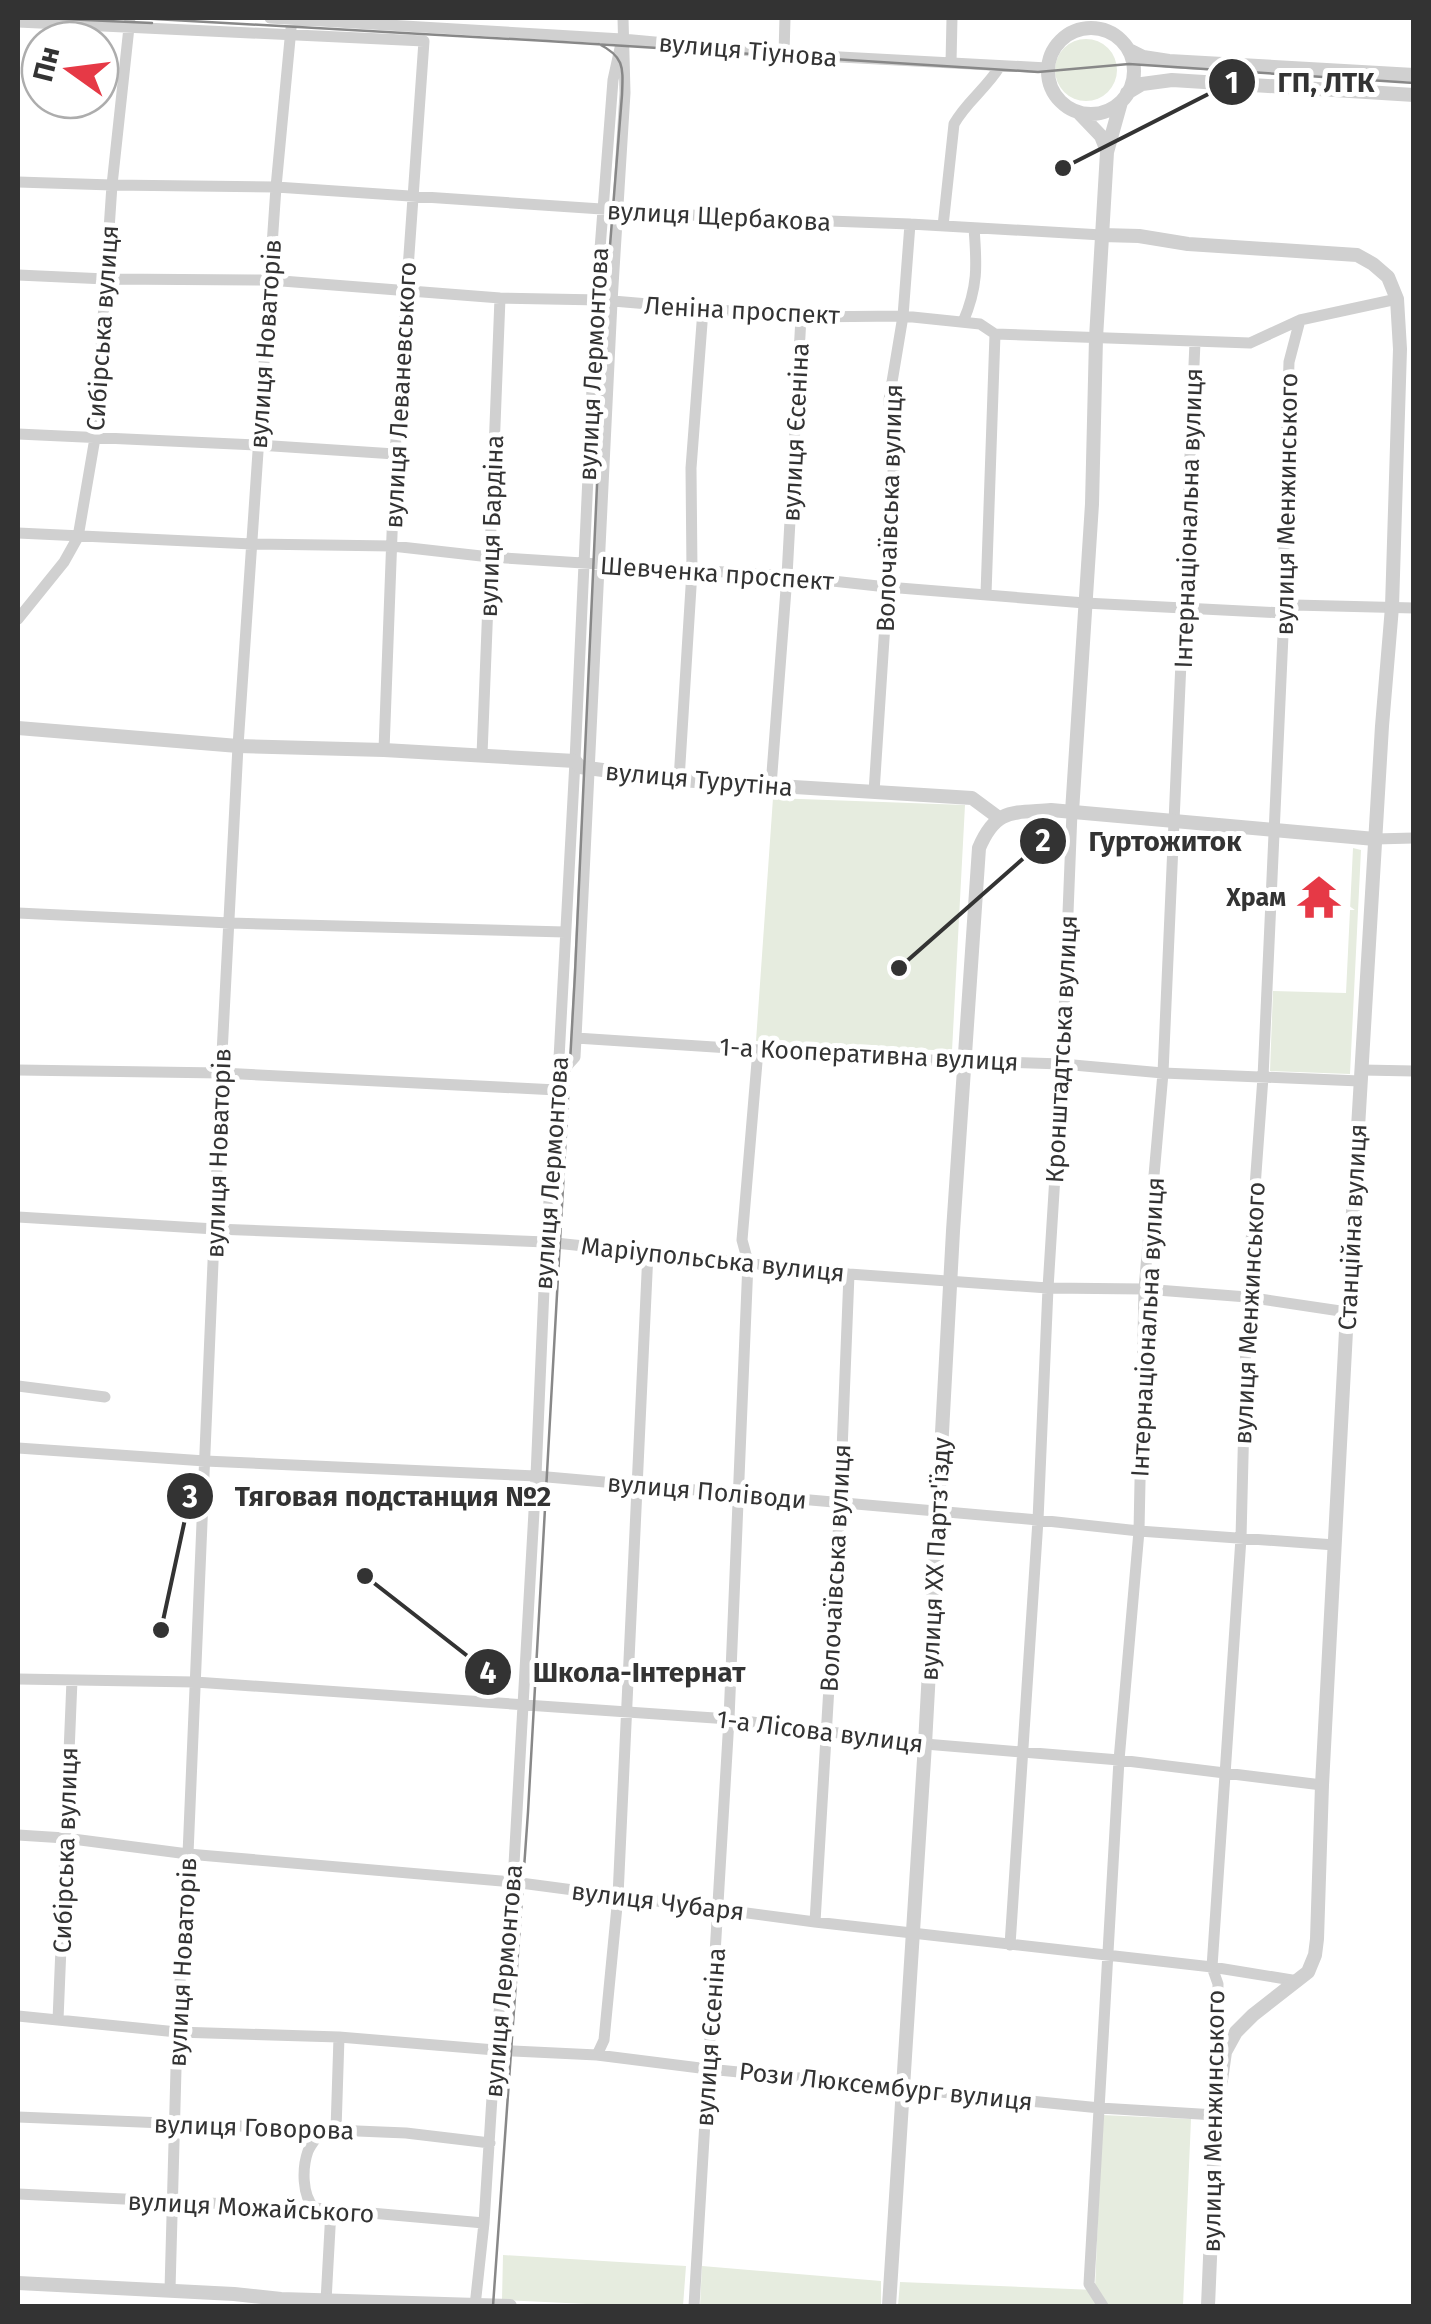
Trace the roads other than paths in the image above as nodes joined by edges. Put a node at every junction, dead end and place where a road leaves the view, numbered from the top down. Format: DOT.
graph roads {
  1 [pos="270,18"];
  2 [pos="292,18"];
  3 [pos="623,18"];
  4 [pos="785,18"];
  5 [pos="952,18"];
  6 [pos="1069,18"];
  7 [pos="1113,18"];
  8 [pos="18,22"];
  9 [pos="129,22"];
  10 [pos="454,23"];
  11 [pos="1068,34"];
  12 [pos="1112,34"];
  13 [pos="290,35"];
  14 [pos="622,39"];
  15 [pos="1129,50"];
  16 [pos="784,54"];
  17 [pos="951,64"];
  18 [pos="1000,66"];
  19 [pos="1048,68"];
  20 [pos="1414,76"];
  21 [pos="1414,96"];
  22 [pos="1124,98"];
  23 [pos="1079,112"];
  24 [pos="1107,152"];
  25 [pos="18,182"];
  26 [pos="112,185"];
  27 [pos="276,187"];
  28 [pos="412,194"];
  29 [pos="602,210"];
  30 [pos="618,210"];
  31 [pos="910,224"];
  32 [pos="943,226"];
  33 [pos="974,228"];
  34 [pos="1102,235"];
  35 [pos="18,275"];
  36 [pos="106,280"];
  37 [pos="270,280"];
  38 [pos="405,290"];
  39 [pos="500,298"];
  40 [pos="1397,299"];
  41 [pos="596,301"];
  42 [pos="612,302"];
  43 [pos="704,310"];
  44 [pos="903,316"];
  45 [pos="801,317"];
  46 [pos="1300,320"];
  47 [pos="963,322"];
  48 [pos="995,334"];
  49 [pos="1096,338"];
  50 [pos="1196,342"];
  51 [pos="18,434"];
  52 [pos="94,438"];
  53 [pos="258,444"];
  54 [pos="394,454"];
  55 [pos="18,533"];
  56 [pos="78,536"];
  57 [pos="252,544"];
  58 [pos="392,546"];
  59 [pos="490,557"];
  60 [pos="583,563"];
  61 [pos="599,565"];
  62 [pos="692,571"];
  63 [pos="788,576"];
  64 [pos="887,587"];
  65 [pos="986,594"];
  66 [pos="1085,603"];
  67 [pos="1185,607"];
  68 [pos="1392,607"];
  69 [pos="1414,608"];
  70 [pos="1284,613"];
  71 [pos="18,620"];
  72 [pos="18,728"];
  73 [pos="238,746"];
  74 [pos="384,750"];
  75 [pos="482,755"];
  76 [pos="575,761"];
  77 [pos="589,769"];
  78 [pos="679,780"];
  79 [pos="771,786"];
  80 [pos="874,792"];
  81 [pos="1072,812"];
  82 [pos="999,818"];
  83 [pos="1176,820"];
  84 [pos="1274,831"];
  85 [pos="1414,838"];
  86 [pos="1375,839"];
  87 [pos="18,913"];
  88 [pos="230,922"];
  89 [pos="566,932"];
  90 [pos="576,1038"];
  91 [pos="758,1050"];
  92 [pos="964,1060"];
  93 [pos="1062,1064"];
  94 [pos="18,1070"];
  95 [pos="1414,1071"];
  96 [pos="221,1073"];
  97 [pos="1163,1073"];
  98 [pos="1263,1076"];
  99 [pos="1361,1076"];
  100 [pos="557,1083"];
  101 [pos="18,1217"];
  102 [pos="215,1229"];
  103 [pos="546,1242"];
  104 [pos="648,1252"];
  105 [pos="748,1262"];
  106 [pos="849,1274"];
  107 [pos="950,1282"];
  108 [pos="1048,1288"];
  109 [pos="1144,1289"];
  110 [pos="1246,1297"];
  111 [pos="1347,1312"];
  112 [pos="18,1386"];
  113 [pos="104,1397"];
  114 [pos="18,1448"];
  115 [pos="205,1461"];
  116 [pos="536,1476"];
  117 [pos="638,1484"];
  118 [pos="740,1493"];
  119 [pos="840,1502"];
  120 [pos="937,1511"];
  121 [pos="1038,1520"];
  122 [pos="1139,1531"];
  123 [pos="1241,1538"];
  124 [pos="1335,1545"];
  125 [pos="18,1679"];
  126 [pos="72,1680"];
  127 [pos="195,1682"];
  128 [pos="522,1706"];
  129 [pos="628,1712"];
  130 [pos="728,1719"];
  131 [pos="826,1730"];
  132 [pos="925,1744"];
  133 [pos="1021,1750"];
  134 [pos="1119,1760"];
  135 [pos="1225,1774"];
  136 [pos="1322,1784"];
  137 [pos="18,1835"];
  138 [pos="65,1838"];
  139 [pos="188,1854"];
  140 [pos="513,1882"];
  141 [pos="618,1896"];
  142 [pos="718,1908"];
  143 [pos="815,1922"];
  144 [pos="913,1932"];
  145 [pos="1010,1945"];
  146 [pos="1108,1956"];
  147 [pos="1212,1968"];
  148 [pos="1298,1982"];
  149 [pos="18,2016"];
  150 [pos="58,2020"];
  151 [pos="178,2032"];
  152 [pos="340,2038"];
  153 [pos="495,2050"];
  154 [pos="597,2055"];
  155 [pos="708,2069"];
  156 [pos="903,2088"];
  157 [pos="1100,2108"];
  158 [pos="1216,2116"];
  159 [pos="18,2117"];
  160 [pos="176,2123"];
  161 [pos="322,2130"];
  162 [pos="336,2130"];
  163 [pos="490,2143"];
  164 [pos="18,2194"];
  165 [pos="172,2201"];
  166 [pos="314,2208"];
  167 [pos="331,2210"];
  168 [pos="484,2223"];
  169 [pos="18,2283"];
  170 [pos="170,2290"];
  171 [pos="326,2301"];
  172 [pos="476,2306"];
  173 [pos="510,2306"];
  174 [pos="694,2306"];
  175 [pos="889,2306"];
  176 [pos="1103,2306"];
  177 [pos="1208,2306"];
  1 -- 2 [label="street, вулиця Тіунова"];
  2 -- 10 [label="street, вулиця Тіунова"];
  2 -- 13 [label="street, вулиця Новаторів"];
  3 -- 14 [label="street, вулиця Лермонтова"];
  4 -- 16 [label="street"];
  5 -- 17 [label="street"];
  6 -- 11 [label="street"];
  7 -- 12 [label="street"];
  8 -- 9 [label="street"];
  9 -- 13 [label="street"];
  9 -- 26 [label="street, Сибірська вулиця"];
  10 -- 14 [label="street, вулиця Тіунова"];
  11 -- 12 [label="street"];
  11 -- 19 [label="street"];
  12 -- 15 [label="street"];
  13 -- 27 [label="street, вулиця Новаторів"];
  13 -- 28 [label="street, вулиця Леваневського"];
  14 -- 16 [label="street, вулиця Тіунова"];
  14 -- 29 [label="street, вулиця Лермонтова"];
  14 -- 30 [label="street, вулиця Лермонтова"];
  15 -- 20 [label="street"];
  15 -- 22 [label="street"];
  16 -- 17 [label="street, вулиця Тіунова"];
  17 -- 18 [label="street, вулиця Тіунова"];
  18 -- 19 [label="street, вулиця Тіунова"];
  18 -- 32 [label="street"];
  19 -- 23 [label="street"];
  21 -- 22 [label="street"];
  22 -- 23 [label="street"];
  22 -- 24 [label="street, Кронштадтська вулиця"];
  23 -- 24 [label="street"];
  24 -- 34 [label="street, Кронштадтська вулиця"];
  25 -- 26 [label="street, вулиця Щербакова"];
  26 -- 27 [label="street, вулиця Щербакова"];
  26 -- 36 [label="street, Сибірська вулиця"];
  27 -- 28 [label="street, вулиця Щербакова"];
  27 -- 37 [label="street, вулиця Новаторів"];
  28 -- 29 [label="street, вулиця Щербакова"];
  28 -- 38 [label="street, вулиця Леваневського"];
  29 -- 30 [label="street, вулиця Щербакова"];
  29 -- 41 [label="street, вулиця Лермонтова"];
  30 -- 31 [label="street, вулиця Щербакова"];
  30 -- 42 [label="street, вулиця Лермонтова"];
  31 -- 32 [label="street, вулиця Щербакова"];
  31 -- 44 [label="street, Волочаївська вулиця"];
  32 -- 33 [label="street, вулиця Щербакова"];
  33 -- 34 [label="street, вулиця Щербакова"];
  33 -- 47 [label="street"];
  34 -- 40 [label="street, вулиця Щербакова"];
  34 -- 49 [label="street, Кронштадтська вулиця"];
  35 -- 36 [label="street, Леніна проспект"];
  36 -- 37 [label="street, Леніна проспект"];
  36 -- 52 [label="street, Сибірська вулиця"];
  37 -- 38 [label="street, Леніна проспект"];
  37 -- 53 [label="street, вулиця Новаторів"];
  38 -- 39 [label="street, Леніна проспект"];
  38 -- 54 [label="street, вулиця Леваневського"];
  39 -- 41 [label="street, Леніна проспект"];
  39 -- 59 [label="street, вулиця Бардіна"];
  40 -- 46 [label="street, Леніна проспект"];
  40 -- 68 [label="street, Станційна вулиця"];
  41 -- 42 [label="street, Леніна проспект"];
  41 -- 60 [label="street, вулиця Лермонтова"];
  42 -- 43 [label="street, Леніна проспект"];
  42 -- 61 [label="street, вулиця Лермонтова"];
  43 -- 45 [label="street, Леніна проспект"];
  43 -- 62 [label="street"];
  44 -- 45 [label="street, Леніна проспект"];
  44 -- 47 [label="street, Леніна проспект"];
  44 -- 64 [label="street, Волочаївська вулиця"];
  45 -- 63 [label="street, вулиця Єсеніна"];
  46 -- 50 [label="street, Леніна проспект"];
  46 -- 70 [label="street, вулиця Менжинського"];
  47 -- 48 [label="street, Леніна проспект"];
  48 -- 49 [label="street, Леніна проспект"];
  48 -- 65 [label="street"];
  49 -- 50 [label="street, Леніна проспект"];
  49 -- 66 [label="street, Кронштадтська вулиця"];
  50 -- 67 [label="street, Інтернаціональна вулиця"];
  51 -- 52 [label="street"];
  52 -- 53 [label="street"];
  52 -- 56 [label="street, Сибірська вулиця"];
  53 -- 54 [label="street"];
  53 -- 57 [label="street, вулиця Новаторів"];
  54 -- 58 [label="street, вулиця Леваневського"];
  55 -- 56 [label="street, Шевченка проспект"];
  56 -- 57 [label="street, Шевченка проспект"];
  56 -- 71 [label="street, Сибірська вулиця"];
  57 -- 58 [label="street, Шевченка проспект"];
  57 -- 73 [label="street, вулиця Новаторів"];
  58 -- 59 [label="street, Шевченка проспект"];
  58 -- 74 [label="street, вулиця Леваневського"];
  59 -- 60 [label="street, Шевченка проспект"];
  59 -- 75 [label="street, вулиця Бардіна"];
  60 -- 61 [label="street, Шевченка проспект"];
  60 -- 76 [label="street, вулиця Лермонтова"];
  61 -- 62 [label="street, Шевченка проспект"];
  61 -- 77 [label="street, вулиця Лермонтова"];
  62 -- 63 [label="street, Шевченка проспект"];
  62 -- 78 [label="street"];
  63 -- 64 [label="street, Шевченка проспект"];
  63 -- 79 [label="street, вулиця Єсеніна"];
  64 -- 65 [label="street, Шевченка проспект"];
  64 -- 80 [label="street, Волочаївська вулиця"];
  65 -- 66 [label="street, Шевченка проспект"];
  66 -- 67 [label="street, Шевченка проспект"];
  66 -- 81 [label="street, Кронштадтська вулиця"];
  67 -- 70 [label="street, Шевченка проспект"];
  67 -- 83 [label="street, Інтернаціональна вулиця"];
  68 -- 69 [label="street, Шевченка проспект"];
  68 -- 70 [label="street, Шевченка проспект"];
  68 -- 86 [label="street, Станційна вулиця"];
  70 -- 84 [label="street, вулиця Менжинського"];
  72 -- 73 [label="street, вулиця Турутіна"];
  73 -- 74 [label="street, вулиця Турутіна"];
  73 -- 88 [label="street, вулиця Новаторів"];
  74 -- 75 [label="street, вулиця Турутіна"];
  75 -- 76 [label="street, вулиця Турутіна"];
  76 -- 77 [label="street, вулиця Турутіна"];
  76 -- 89 [label="street, вулиця Лермонтова"];
  77 -- 78 [label="street, вулиця Турутіна"];
  77 -- 90 [label="street, вулиця Лермонтова"];
  78 -- 79 [label="street, вулиця Турутіна"];
  79 -- 80 [label="street, вулиця Турутіна"];
  80 -- 82 [label="street, вулиця Турутіна"];
  81 -- 82 [label="street"];
  81 -- 83 [label="street"];
  81 -- 93 [label="street, Кронштадтська вулиця"];
  82 -- 92 [label="street, вулиця XX Партз'їзду"];
  83 -- 84 [label="street"];
  83 -- 97 [label="street, Інтернаціональна вулиця"];
  84 -- 86 [label="street"];
  84 -- 98 [label="street, вулиця Менжинського"];
  85 -- 86 [label="street"];
  86 -- 99 [label="street, Станційна вулиця"];
  87 -- 88 [label="street"];
  88 -- 89 [label="street"];
  88 -- 96 [label="street, вулиця Новаторів"];
  89 -- 100 [label="street, вулиця Лермонтова"];
  90 -- 91 [label="street, 1-а Кооперативна вулиця"];
  90 -- 100 [label="street"];
  91 -- 92 [label="street, 1-а Кооперативна вулиця"];
  91 -- 105 [label="street, вулиця Єсеніна"];
  92 -- 93 [label="street, 1-а Кооперативна вулиця"];
  92 -- 107 [label="street, вулиця XX Партз'їзду"];
  93 -- 97 [label="street, 1-а Кооперативна вулиця"];
  93 -- 108 [label="street, Кронштадтська вулиця"];
  94 -- 96 [label="street"];
  95 -- 99 [label="street, 1-а Кооперативна вулиця"];
  96 -- 100 [label="street"];
  96 -- 102 [label="street, вулиця Новаторів"];
  97 -- 98 [label="street, 1-а Кооперативна вулиця"];
  97 -- 109 [label="street, Інтернаціональна вулиця"];
  98 -- 99 [label="street, 1-а Кооперативна вулиця"];
  98 -- 110 [label="street, вулиця Менжинського"];
  99 -- 111 [label="street, Станційна вулиця"];
  100 -- 103 [label="street, вулиця Лермонтова"];
  101 -- 102 [label="street, Маріупольська вулиця"];
  102 -- 103 [label="street, Маріупольська вулиця"];
  102 -- 115 [label="street, вулиця Новаторів"];
  103 -- 104 [label="street, Маріупольська вулиця"];
  103 -- 116 [label="street, вулиця Лермонтова"];
  104 -- 105 [label="street, Маріупольська вулиця"];
  104 -- 117 [label="street"];
  105 -- 106 [label="street, Маріупольська вулиця"];
  105 -- 118 [label="street, вулиця Єсеніна"];
  106 -- 107 [label="street, Маріупольська вулиця"];
  106 -- 119 [label="street, Волочаївська вулиця"];
  107 -- 108 [label="street, Маріупольська вулиця"];
  107 -- 120 [label="street, вулиця XX Партз'їзду"];
  108 -- 109 [label="street, Маріупольська вулиця"];
  108 -- 121 [label="street, Кронштадтська вулиця"];
  109 -- 110 [label="street, Маріупольська вулиця"];
  109 -- 122 [label="street, Інтернаціональна вулиця"];
  110 -- 111 [label="street, Маріупольська вулиця"];
  110 -- 123 [label="street, вулиця Менжинського"];
  111 -- 124 [label="street, Станційна вулиця"];
  112 -- 113 [label="street"];
  114 -- 115 [label="street, вулиця Поліводи"];
  115 -- 116 [label="street, вулиця Поліводи"];
  115 -- 127 [label="street, вулиця Новаторів"];
  116 -- 117 [label="street, вулиця Поліводи"];
  116 -- 128 [label="street, вулиця Лермонтова"];
  117 -- 118 [label="street, вулиця Поліводи"];
  117 -- 129 [label="street"];
  118 -- 119 [label="street, вулиця Поліводи"];
  118 -- 130 [label="street, вулиця Єсеніна"];
  119 -- 120 [label="street, вулиця Поліводи"];
  119 -- 131 [label="street, Волочаївська вулиця"];
  120 -- 121 [label="street, вулиця Поліводи"];
  120 -- 132 [label="street, вулиця XX Партз'їзду"];
  121 -- 122 [label="street, вулиця Поліводи"];
  121 -- 133 [label="street, Кронштадтська вулиця"];
  122 -- 123 [label="street, вулиця Поліводи"];
  122 -- 134 [label="street, Інтернаціональна вулиця"];
  123 -- 124 [label="street, вулиця Поліводи"];
  123 -- 135 [label="street, вулиця Менжинського"];
  124 -- 136 [label="street, Станційна вулиця"];
  125 -- 126 [label="street, 1-а Лісова вулиця"];
  126 -- 127 [label="street, 1-а Лісова вулиця"];
  126 -- 138 [label="street, Сибірська вулиця"];
  127 -- 128 [label="street, 1-а Лісова вулиця"];
  127 -- 139 [label="street, вулиця Новаторів"];
  128 -- 129 [label="street, 1-а Лісова вулиця"];
  128 -- 140 [label="street, вулиця Лермонтова"];
  129 -- 130 [label="street, 1-а Лісова вулиця"];
  129 -- 141 [label="street"];
  130 -- 131 [label="street, 1-а Лісова вулиця"];
  130 -- 142 [label="street, вулиця Єсеніна"];
  131 -- 132 [label="street, 1-а Лісова вулиця"];
  131 -- 143 [label="street, Волочаївська вулиця"];
  132 -- 133 [label="street, 1-а Лісова вулиця"];
  132 -- 144 [label="street, вулиця XX Партз'їзду"];
  133 -- 134 [label="street, 1-а Лісова вулиця"];
  133 -- 145 [label="street, Кронштадтська вулиця"];
  134 -- 135 [label="street, 1-а Лісова вулиця"];
  134 -- 146 [label="street, Інтернаціональна вулиця"];
  135 -- 136 [label="street, 1-а Лісова вулиця"];
  135 -- 147 [label="street, вулиця Менжинського"];
  136 -- 148 [label="street, Станційна вулиця"];
  137 -- 138 [label="street, вулиця Чубаря"];
  138 -- 139 [label="street, вулиця Чубаря"];
  138 -- 150 [label="street, Сибірська вулиця"];
  139 -- 140 [label="street, вулиця Чубаря"];
  139 -- 151 [label="street, вулиця Новаторів"];
  140 -- 141 [label="street, вулиця Чубаря"];
  140 -- 153 [label="street, вулиця Лермонтова"];
  141 -- 142 [label="street, вулиця Чубаря"];
  141 -- 154 [label="street"];
  142 -- 143 [label="street, вулиця Чубаря"];
  142 -- 155 [label="street, вулиця Єсеніна"];
  143 -- 144 [label="street, вулиця Чубаря"];
  144 -- 145 [label="street, вулиця Чубаря"];
  144 -- 156 [label="street, вулиця XX Партз'їзду"];
  145 -- 146 [label="street, вулиця Чубаря"];
  146 -- 147 [label="street, вулиця Чубаря"];
  146 -- 157 [label="street, Інтернаціональна вулиця"];
  147 -- 148 [label="street, вулиця Чубаря"];
  147 -- 158 [label="street, вулиця Менжинського"];
  148 -- 158 [label="street"];
  149 -- 150 [label="street, Рози Люксембург вулиця"];
  150 -- 151 [label="street, Рози Люксембург вулиця"];
  151 -- 152 [label="street, Рози Люксембург вулиця"];
  151 -- 160 [label="street, вулиця Новаторів"];
  152 -- 153 [label="street, Рози Люксембург вулиця"];
  152 -- 162 [label="street"];
  153 -- 154 [label="street, Рози Люксембург вулиця"];
  153 -- 163 [label="street, вулиця Лермонтова"];
  154 -- 155 [label="street, Рози Люксембург вулиця"];
  155 -- 156 [label="street, Рози Люксембург вулиця"];
  155 -- 174 [label="street, вулиця Єсеніна"];
  156 -- 157 [label="street, Рози Люксембург вулиця"];
  156 -- 175 [label="street, вулиця XX Партз'їзду"];
  157 -- 158 [label="street, Рози Люксембург вулиця"];
  157 -- 176 [label="street, Інтернаціональна вулиця"];
  158 -- 177 [label="street, вулиця Менжинського"];
  159 -- 160 [label="street, вулиця Говорова"];
  160 -- 161 [label="street, вулиця Говорова"];
  160 -- 165 [label="street, вулиця Новаторів"];
  161 -- 162 [label="street, вулиця Говорова"];
  161 -- 166 [label="street"];
  162 -- 163 [label="street, вулиця Говорова"];
  163 -- 168 [label="street, вулиця Лермонтова"];
  164 -- 165 [label="street, вулиця Можайського"];
  165 -- 166 [label="street, вулиця Можайського"];
  165 -- 170 [label="street, вулиця Новаторів"];
  166 -- 167 [label="street, вулиця Можайського"];
  167 -- 168 [label="street, вулиця Можайського"];
  167 -- 171 [label="street"];
  168 -- 172 [label="street, вулиця Лермонтова"];
  169 -- 170 [label="street"];
  170 -- 171 [label="street"];
  171 -- 172 [label="street"];
  172 -- 173 [label="street"];
}
